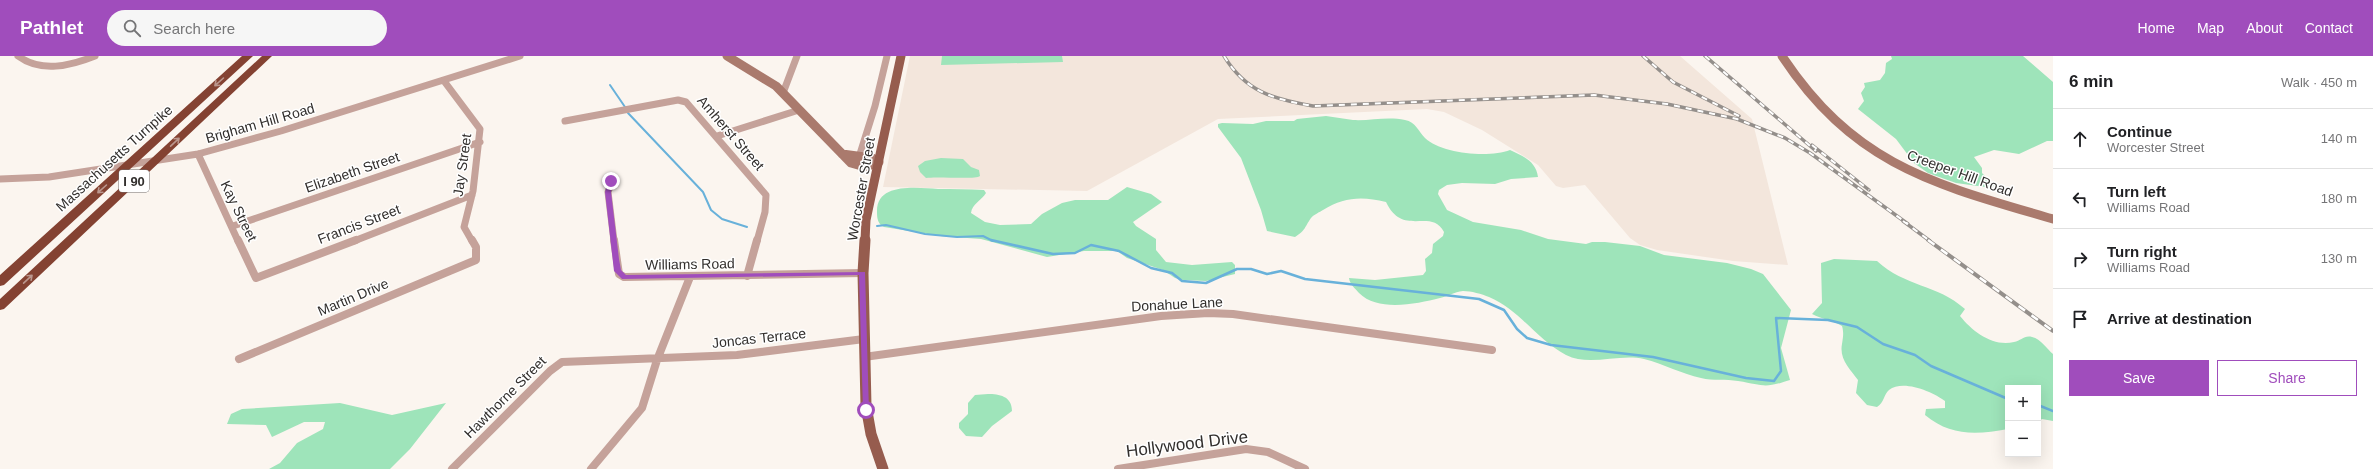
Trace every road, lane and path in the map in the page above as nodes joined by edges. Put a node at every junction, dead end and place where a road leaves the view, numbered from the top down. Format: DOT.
graph roads {
  1 [pos="18,56"];
  2 [pos="95,56"];
  3 [pos="248,56"];
  4 [pos="267,56"];
  5 [pos="520,56"];
  6 [pos="727,56"];
  7 [pos="797,56"];
  8 [pos="888,56"];
  9 [pos="901,56"];
  10 [pos="1782,56"];
  11 [pos="444,81"];
  12 [pos="783,93"];
  13 [pos="799,110"];
  14 [pos="565,121"];
  15 [pos="716,136"];
  16 [pos="480,142"];
  17 [pos="840,153"];
  18 [pos="198,154"];
  19 [pos="859,157"];
  20 [pos="879,162"];
  21 [pos="614,177"];
  22 [pos="0,179"];
  23 [pos="472,195"];
  24 [pos="2053,219"];
  25 [pos="233,226"];
  26 [pos="476,260"];
  27 [pos="863,273"];
  28 [pos="747,276"];
  29 [pos="690,277"];
  30 [pos="256,278"];
  31 [pos="0,282"];
  32 [pos="0,306"];
  33 [pos="864,339"];
  34 [pos="1492,350"];
  35 [pos="864,357"];
  36 [pos="240,359"];
  37 [pos="657,360"];
  38 [pos="452,469"];
  39 [pos="591,469"];
  40 [pos="883,469"];
  41 [pos="1118,469"];
  42 [pos="1305,469"];
  1 -- 2 [label="street"];
  3 -- 31 [label="highway, Massachusetts Turnpike / I 90, one-way"];
  32 -- 4 [label="highway, Massachusetts Turnpike / I 90, one-way"];
  5 -- 11 [label="street, Brigham Hill Road"];
  6 -- 12 [label="street"];
  7 -- 12 [label="street"];
  8 -- 19 [label="street"];
  9 -- 20 [label="main road, Worcester Street"];
  10 -- 24 [label="street, Creeper Hill Road"];
  11 -- 16 [label="street, Jay Street"];
  11 -- 18 [label="street, Brigham Hill Road"];
  12 -- 13 [label="street"];
  13 -- 15 [label="street"];
  13 -- 17 [label="street"];
  14 -- 15 [label="street, Amherst Street"];
  15 -- 28 [label="street, Amherst Street"];
  16 -- 23 [label="street, Jay Street"];
  16 -- 25 [label="street, Elizabeth Street"];
  17 -- 19 [label="street"];
  17 -- 20 [label="street"];
  18 -- 22 [label="street, Brigham Hill Road"];
  18 -- 25 [label="street, Kay Street"];
  19 -- 20 [label="street"];
  20 -- 27 [label="main road, Worcester Street"];
  21 -- 29 [label="street, Williams Road"];
  23 -- 26 [label="street, Jay Street"];
  23 -- 30 [label="street, Francis Street"];
  25 -- 30 [label="street, Kay Street"];
  26 -- 36 [label="street, Martin Drive"];
  27 -- 28 [label="street, Williams Road"];
  27 -- 33 [label="main road, Worcester Street"];
  28 -- 29 [label="street, Williams Road"];
  29 -- 37 [label="street"];
  33 -- 35 [label="main road, Worcester Street"];
  33 -- 37 [label="street, Joncas Terrace"];
  34 -- 35 [label="street, Donahue Lane"];
  35 -- 40 [label="main road, Worcester Street"];
  37 -- 38 [label="street, Hawthorne Street"];
  37 -- 39 [label="street"];
  41 -- 42 [label="street, Hollywood Drive"];
}
